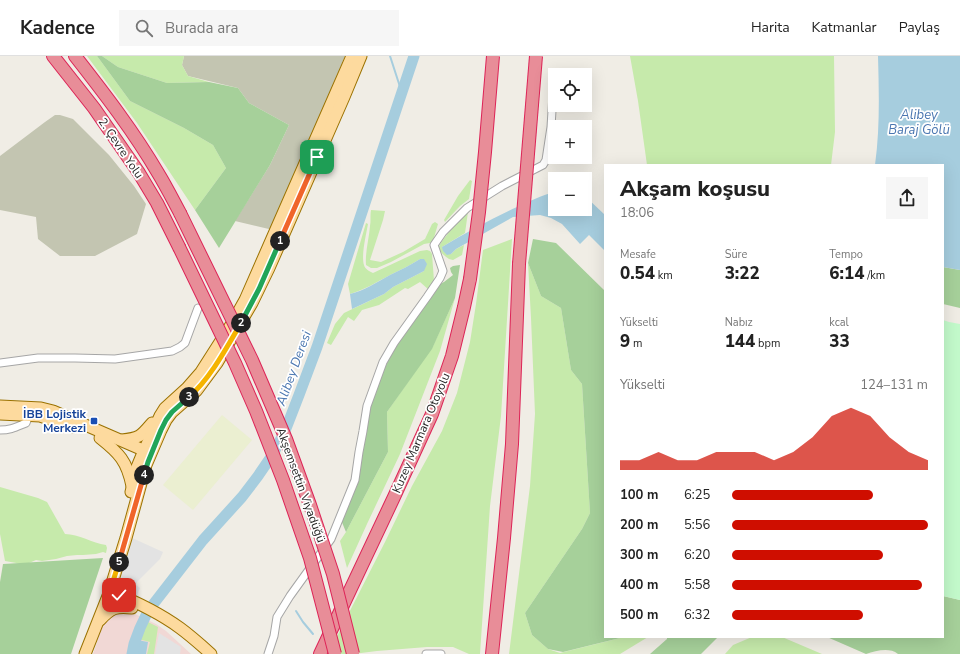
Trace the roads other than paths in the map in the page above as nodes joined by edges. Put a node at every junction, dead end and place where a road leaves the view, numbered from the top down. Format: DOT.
graph roads {
  1 [pos="53,56"];
  2 [pos="75,56"];
  3 [pos="352,56"];
  4 [pos="360,56"];
  5 [pos="493,56"];
  6 [pos="536,56"];
  7 [pos="552,112"];
  8 [pos="180,213"];
  9 [pos="179,248"];
  10 [pos="198,308"];
  11 [pos="0,363"];
  12 [pos="0,406"];
  13 [pos="29,411"];
  14 [pos="0,414"];
  15 [pos="160,416"];
  16 [pos="0,430"];
  17 [pos="100,438"];
  18 [pos="121,440"];
  19 [pos="147,454"];
  20 [pos="132,488"];
  21 [pos="112,570"];
  22 [pos="106,593"];
  23 [pos="134,607"];
  24 [pos="162,620"];
  25 [pos="96,625"];
  26 [pos="77,654"];
  27 [pos="85,654"];
  28 [pos="202,654"];
  29 [pos="211,654"];
  30 [pos="268,654"];
  31 [pos="320,654"];
  32 [pos="335,654"];
  33 [pos="353,654"];
  34 [pos="426,654"];
  35 [pos="441,654"];
  36 [pos="492,654"];
  1 -- 9 [label="highway, 2. Çevre Yolu"];
  2 -- 8 [label="highway, 2. Çevre Yolu"];
  3 -- 15 [label="main road"];
  4 -- 19 [label="main road"];
  5 -- 31 [label="highway, Kuzey Marmara Otoyolu, bridge"];
  6 -- 36 [label="highway, bridge"];
  7 -- 30 [label="street"];
  8 -- 33 [label="highway, Akşemsettin Viyadüğü, bridge"];
  9 -- 32 [label="highway, Akşemsettin Viyadüğü, bridge"];
  10 -- 11 [label="street"];
  12 -- 13 [label="main road"];
  13 -- 14 [label="main road"];
  13 -- 16 [label="street"];
  13 -- 17 [label="main road"];
  13 -- 18 [label="main road"];
  15 -- 18 [label="main road"];
  15 -- 19 [label="main road"];
  17 -- 19 [label="main road"];
  17 -- 20 [label="main road"];
  18 -- 19 [label="main road"];
  19 -- 20 [label="main road"];
  19 -- 21 [label="main road"];
  20 -- 21 [label="main road"];
  21 -- 22 [label="main road"];
  21 -- 23 [label="main road"];
  22 -- 23 [label="main road"];
  22 -- 25 [label="main road"];
  22 -- 26 [label="main road"];
  23 -- 24 [label="main road"];
  23 -- 25 [label="main road"];
  24 -- 28 [label="main road"];
  24 -- 29 [label="main road"];
  25 -- 27 [label="main road"];
  34 -- 35 [label="street"];
}
